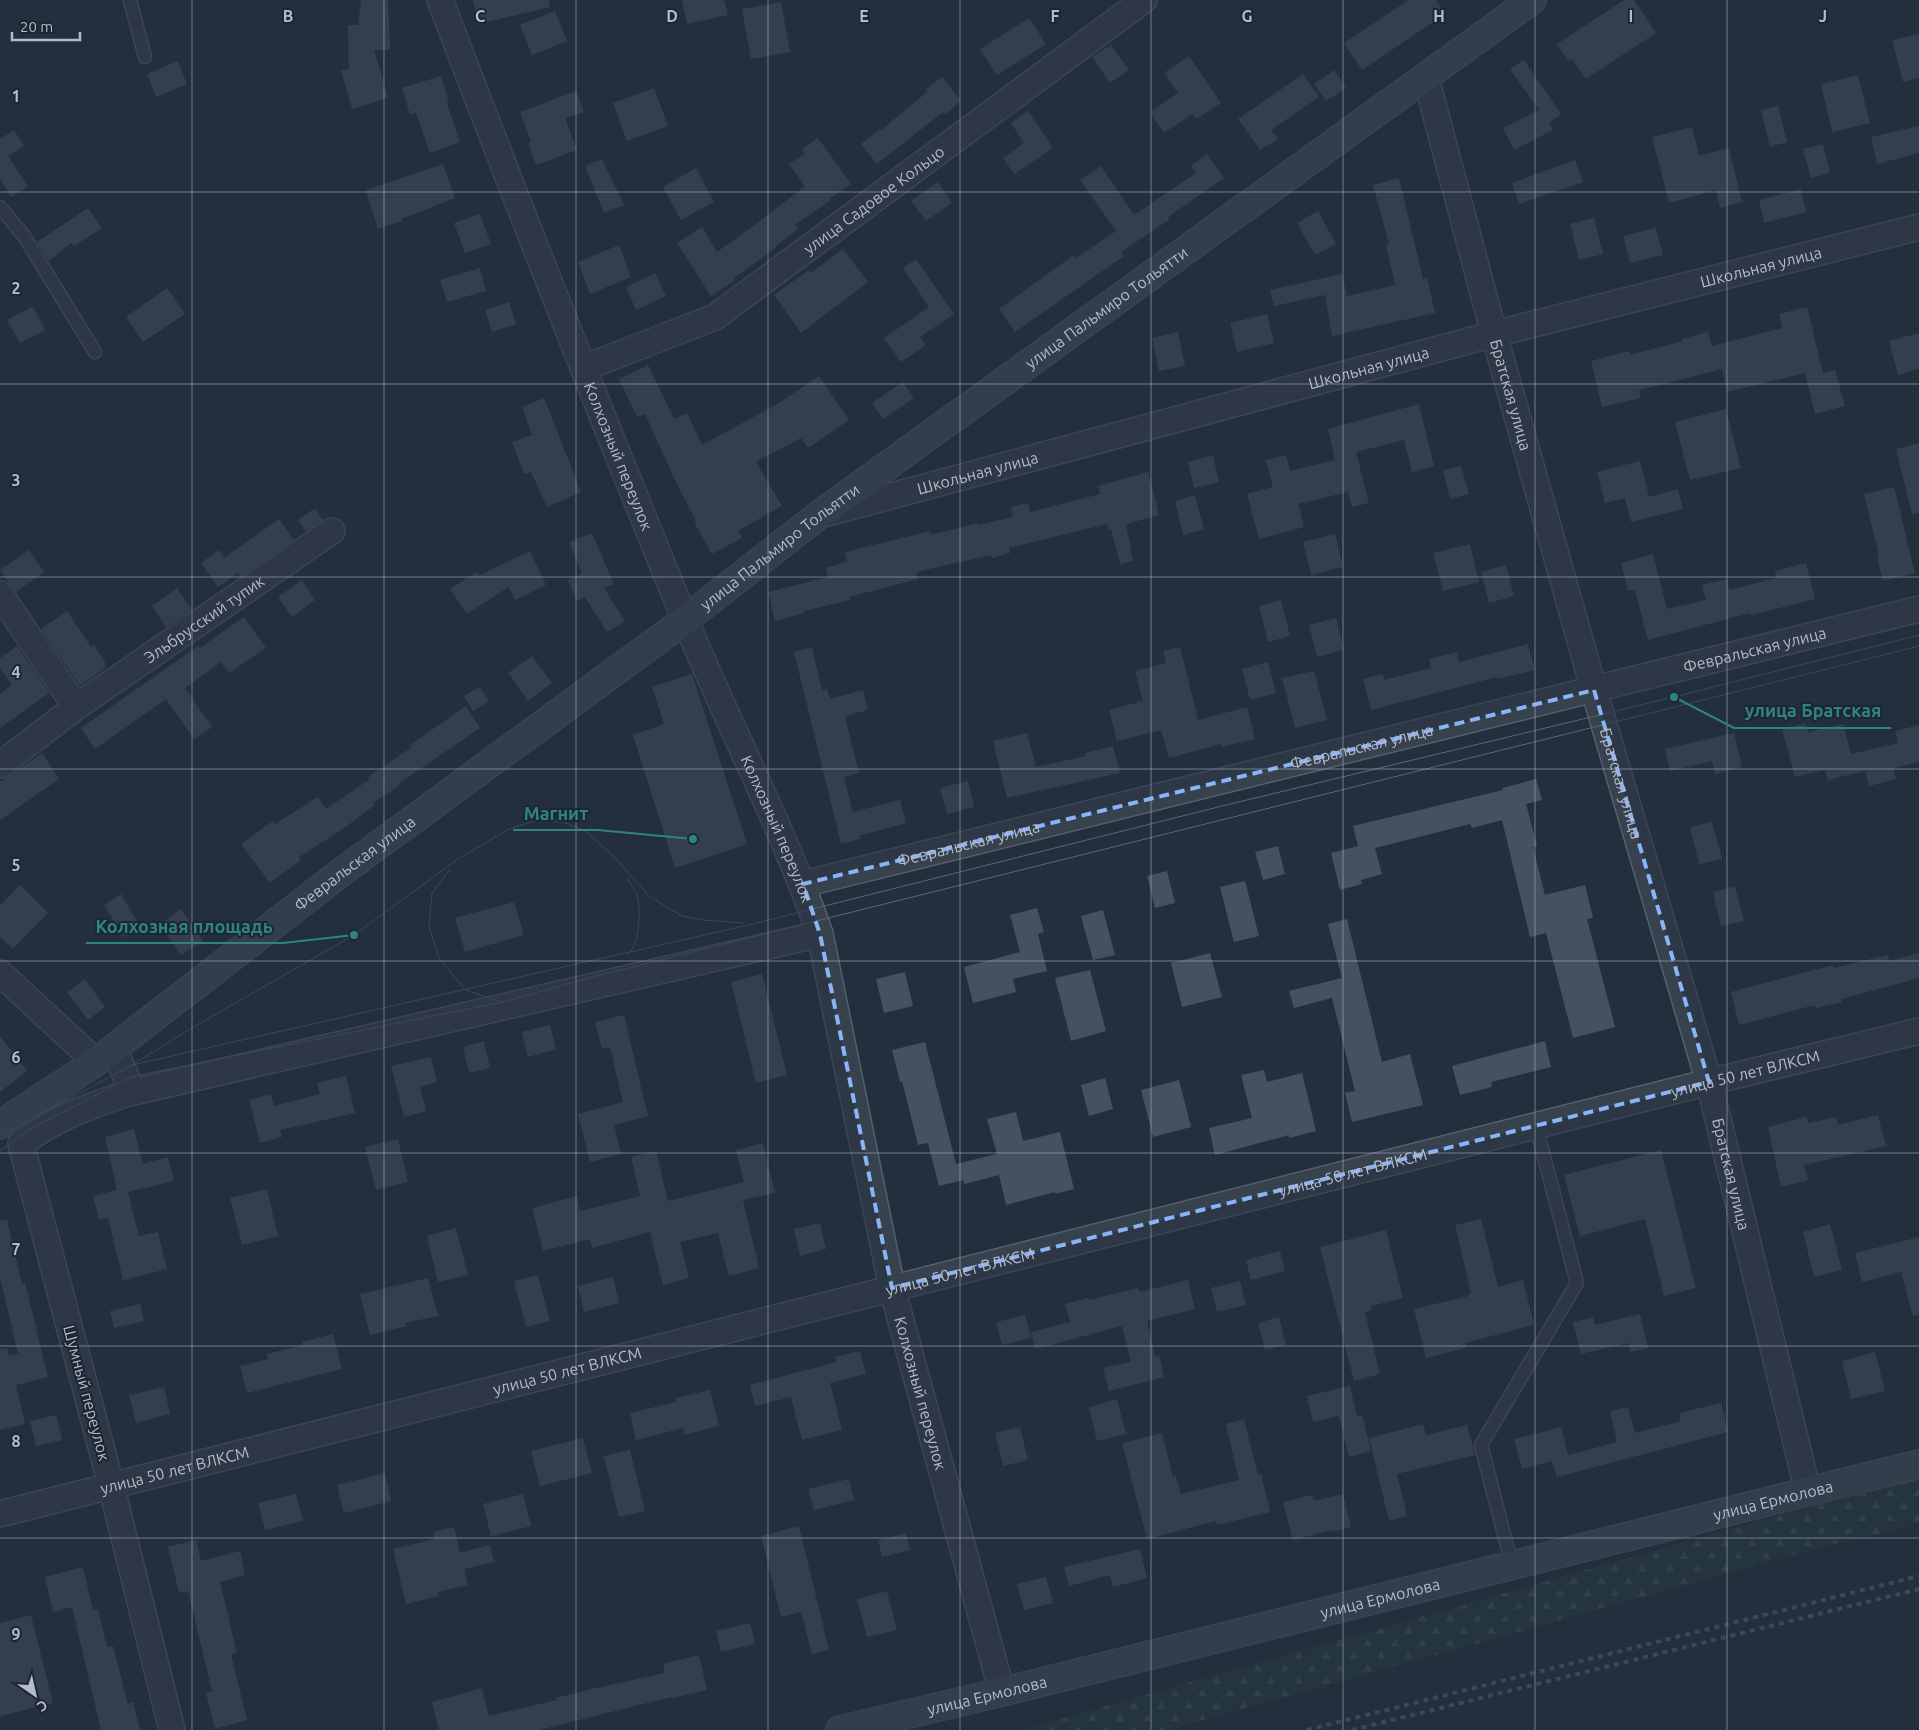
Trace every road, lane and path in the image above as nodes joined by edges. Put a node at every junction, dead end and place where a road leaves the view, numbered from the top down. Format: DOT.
graph roads {
  1 [pos="130,0"];
  2 [pos="440,0"];
  3 [pos="1144,0"];
  4 [pos="1532,0"];
  5 [pos="145,57"];
  6 [pos="1426,78"];
  7 [pos="0,207"];
  8 [pos="1919,226"];
  9 [pos="1494,334"];
  10 [pos="95,352"];
  11 [pos="584,368"];
  12 [pos="819,515"];
  13 [pos="332,531"];
  14 [pos="0,594"];
  15 [pos="1919,609"];
  16 [pos="686,620"];
  17 [pos="1594,690"];
  18 [pos="76,707"];
  19 [pos="0,765"];
  20 [pos="803,884"];
  21 [pos="820,934"];
  22 [pos="0,973"];
  23 [pos="1919,1031"];
  24 [pos="105,1055"];
  25 [pos="1709,1082"];
  26 [pos="129,1093"];
  27 [pos="0,1125"];
  28 [pos="1536,1126"];
  29 [pos="892,1288"];
  30 [pos="1919,1464"];
  31 [pos="111,1485"];
  32 [pos="1808,1492"];
  33 [pos="0,1514"];
  34 [pos="1512,1565"];
  35 [pos="1002,1692"];
  36 [pos="172,1730"];
  37 [pos="840,1730"];
  1 -- 5 [label="lane"];
  2 -- 11 [label="street, Колхозный переулок"];
  3 -- 11 [label="street, улица Садовое Кольцо"];
  4 -- 6 [label="street, улица Пальмиро Тольятти"];
  6 -- 9 [label="street, Братская улица"];
  6 -- 12 [label="street, улица Пальмиро Тольятти"];
  7 -- 10 [label="lane"];
  8 -- 9 [label="street, Школьная улица"];
  9 -- 12 [label="street, Школьная улица"];
  9 -- 17 [label="street, Братская улица"];
  11 -- 16 [label="street, Колхозный переулок"];
  12 -- 16 [label="street, улица Пальмиро Тольятти"];
  13 -- 18 [label="street, Эльбрусский тупик"];
  14 -- 18 [label="street"];
  15 -- 17 [label="street, Февральская улица"];
  16 -- 20 [label="street, Колхозный переулок"];
  16 -- 24 [label="street, Февральская улица"];
  17 -- 20 [label="street, Февральская улица"];
  17 -- 25 [label="street, Братская улица"];
  18 -- 19 [label="street, Эльбрусский тупик"];
  20 -- 21 [label="street, Колхозный переулок"];
  21 -- 26 [label="street"];
  21 -- 29 [label="street, Колхозный переулок"];
  22 -- 24 [label="street"];
  23 -- 25 [label="street, улица 50 лет ВЛКСМ"];
  24 -- 26 [label="street"];
  24 -- 27 [label="street, Февральская улица"];
  25 -- 28 [label="street, улица 50 лет ВЛКСМ"];
  25 -- 32 [label="street, Братская улица"];
  26 -- 31 [label="street, Шумный переулок"];
  28 -- 29 [label="street, улица 50 лет ВЛКСМ"];
  28 -- 34 [label="lane"];
  29 -- 31 [label="street, улица 50 лет ВЛКСМ"];
  29 -- 35 [label="street, Колхозный переулок"];
  30 -- 32 [label="street, улица Ермолова"];
  31 -- 33 [label="street, улица 50 лет ВЛКСМ"];
  31 -- 36 [label="street, Шумный переулок"];
  32 -- 34 [label="street, улица Ермолова"];
  34 -- 35 [label="street, улица Ермолова"];
  35 -- 37 [label="street, улица Ермолова"];
}
